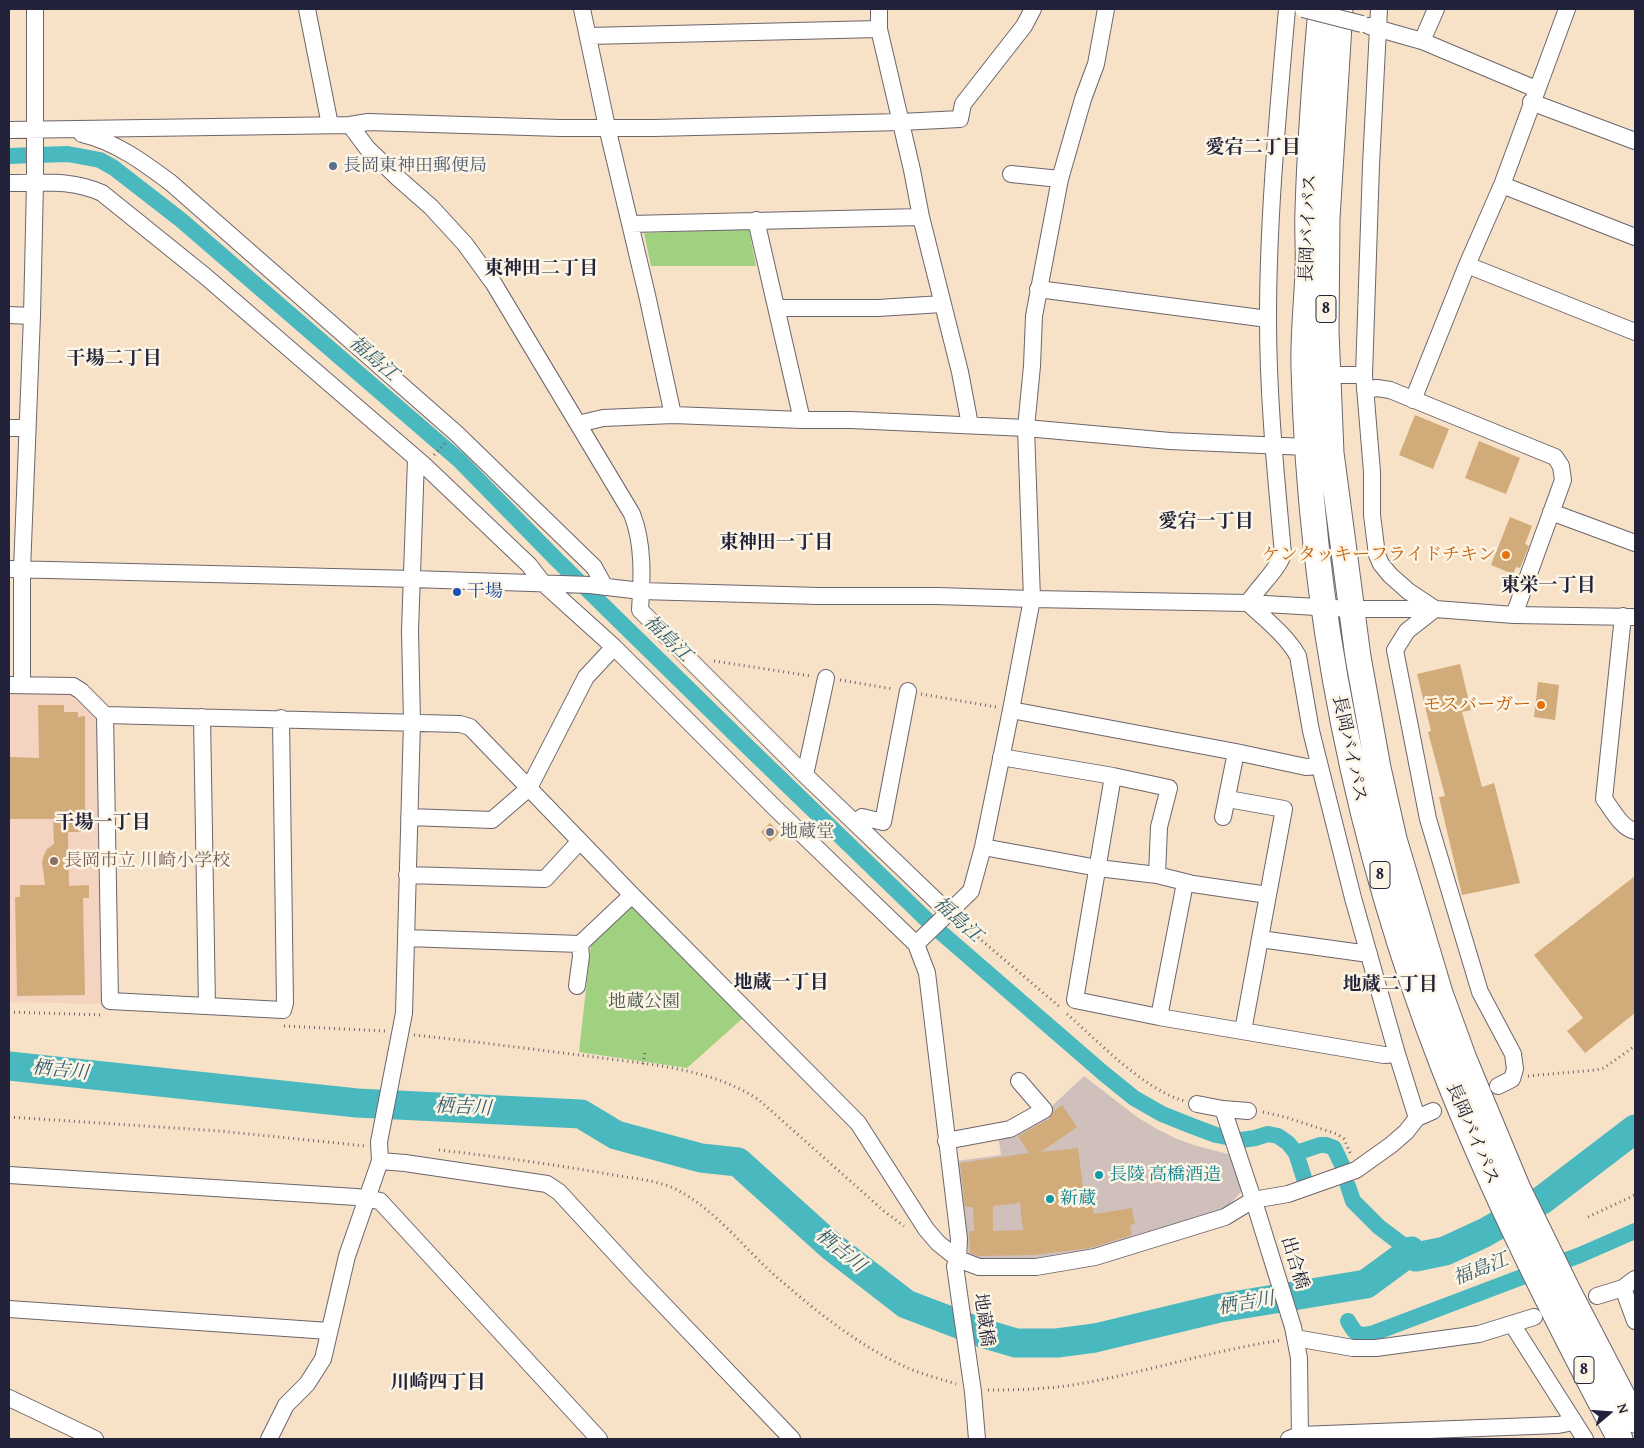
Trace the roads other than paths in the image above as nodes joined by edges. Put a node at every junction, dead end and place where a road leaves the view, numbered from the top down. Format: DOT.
graph roads {
  1 [pos="35,9"];
  2 [pos="307,9"];
  3 [pos="582,9"];
  4 [pos="879,9"];
  5 [pos="1033,9"];
  6 [pos="1106,9"];
  7 [pos="1287,9"];
  8 [pos="1303,9"];
  9 [pos="1321,9"];
  10 [pos="1340,9"];
  11 [pos="1379,9"];
  12 [pos="1436,9"];
  13 [pos="1567,9"];
  14 [pos="1370,26"];
  15 [pos="879,29"];
  16 [pos="588,36"];
  17 [pos="1422,41"];
  18 [pos="1534,95"];
  19 [pos="901,122"];
  20 [pos="330,124"];
  21 [pos="350,125"];
  22 [pos="607,127"];
  23 [pos="58,128"];
  24 [pos="9,130"];
  25 [pos="35,134"];
  26 [pos="1635,140"];
  27 [pos="1011,174"];
  28 [pos="35,177"];
  29 [pos="1060,179"];
  30 [pos="9,183"];
  31 [pos="1502,185"];
  32 [pos="921,216"];
  33 [pos="756,220"];
  34 [pos="630,224"];
  35 [pos="1635,237"];
  36 [pos="1467,266"];
  37 [pos="1038,288"];
  38 [pos="942,304"];
  39 [pos="778,308"];
  40 [pos="9,315"];
  41 [pos="32,316"];
  42 [pos="1268,319"];
  43 [pos="1635,332"];
  44 [pos="1328,375"];
  45 [pos="1364,382"];
  46 [pos="1413,400"];
  47 [pos="672,415"];
  48 [pos="802,420"];
  49 [pos="578,424"];
  50 [pos="970,425"];
  51 [pos="9,428"];
  52 [pos="27,428"];
  53 [pos="1026,428"];
  54 [pos="1273,446"];
  55 [pos="1307,447"];
  56 [pos="420,462"];
  57 [pos="1551,512"];
  58 [pos="1635,543"];
  59 [pos="15,570"];
  60 [pos="413,579"];
  61 [pos="547,583"];
  62 [pos="597,586"];
  63 [pos="641,591"];
  64 [pos="1032,599"];
  65 [pos="1248,603"];
  66 [pos="1323,606"];
  67 [pos="1351,609"];
  68 [pos="1435,609"];
  69 [pos="1514,615"];
  70 [pos="1629,616"];
  71 [pos="614,647"];
  72 [pos="826,678"];
  73 [pos="15,685"];
  74 [pos="908,691"];
  75 [pos="1011,710"];
  76 [pos="105,714"];
  77 [pos="202,717"];
  78 [pos="281,718"];
  79 [pos="412,722"];
  80 [pos="1236,752"];
  81 [pos="1001,758"];
  82 [pos="1319,766"];
  83 [pos="805,775"];
  84 [pos="1113,776"];
  85 [pos="529,788"];
  86 [pos="1228,799"];
  87 [pos="409,817"];
  88 [pos="1223,817"];
  89 [pos="854,823"];
  90 [pos="1635,830"];
  91 [pos="580,842"];
  92 [pos="983,846"];
  93 [pos="1098,868"];
  94 [pos="408,874"];
  95 [pos="1157,875"];
  96 [pos="1185,882"];
  97 [pos="632,895"];
  98 [pos="1268,895"];
  99 [pos="947,915"];
  100 [pos="406,938"];
  101 [pos="1260,939"];
  102 [pos="921,940"];
  103 [pos="580,944"];
  104 [pos="1369,954"];
  105 [pos="577,986"];
  106 [pos="207,1006"];
  107 [pos="1159,1017"];
  108 [pos="1244,1032"];
  109 [pos="1396,1054"];
  110 [pos="1019,1081"];
  111 [pos="1505,1082"];
  112 [pos="1196,1104"];
  113 [pos="1248,1111"];
  114 [pos="1433,1111"];
  115 [pos="1224,1113"];
  116 [pos="1417,1118"];
  117 [pos="1481,1131"];
  118 [pos="946,1141"];
  119 [pos="380,1161"];
  120 [pos="9,1175"];
  121 [pos="366,1199"];
  122 [pos="1255,1206"];
  123 [pos="957,1263"];
  124 [pos="1629,1283"];
  125 [pos="1597,1296"];
  126 [pos="1550,1304"];
  127 [pos="9,1309"];
  128 [pos="1635,1321"];
  129 [pos="1512,1324"];
  130 [pos="329,1331"];
  131 [pos="1294,1332"];
  132 [pos="9,1398"];
  133 [pos="1635,1420"];
  134 [pos="1574,1422"];
  135 [pos="1296,1438"];
  136 [pos="95,1439"];
  137 [pos="269,1439"];
  138 [pos="599,1439"];
  139 [pos="792,1439"];
  140 [pos="977,1439"];
  141 [pos="1585,1439"];
  142 [pos="1620,1439"];
  1 -- 25 [label="street"];
  2 -- 20 [label="street"];
  3 -- 16 [label="street"];
  4 -- 15 [label="street"];
  5 -- 19 [label="street"];
  6 -- 29 [label="street"];
  7 -- 42 [label="street"];
  8 -- 14 [label="street, bridge"];
  9 -- 55 [label="highway, 長岡バイパス / 8"];
  10 -- 44 [label="highway, 長岡バイパス / 8"];
  11 -- 14 [label="street"];
  12 -- 17 [label="street"];
  13 -- 18 [label="street"];
  14 -- 17 [label="street"];
  14 -- 45 [label="street"];
  15 -- 16 [label="street"];
  15 -- 19 [label="street"];
  16 -- 22 [label="street"];
  17 -- 18 [label="street"];
  18 -- 26 [label="street"];
  18 -- 31 [label="street"];
  19 -- 22 [label="street"];
  19 -- 32 [label="street"];
  20 -- 21 [label="street"];
  20 -- 23 [label="street"];
  21 -- 22 [label="street"];
  21 -- 49 [label="street"];
  22 -- 34 [label="street"];
  23 -- 25 [label="street"];
  23 -- 62 [label="street"];
  24 -- 25 [label="street"];
  25 -- 28 [label="street"];
  27 -- 29 [label="street"];
  28 -- 30 [label="street"];
  28 -- 41 [label="street"];
  28 -- 56 [label="street"];
  29 -- 37 [label="street"];
  31 -- 35 [label="street"];
  31 -- 36 [label="street"];
  32 -- 33 [label="street"];
  32 -- 38 [label="street"];
  33 -- 34 [label="street"];
  33 -- 39 [label="street"];
  34 -- 47 [label="street"];
  36 -- 43 [label="street"];
  36 -- 46 [label="street"];
  37 -- 42 [label="street"];
  37 -- 53 [label="street"];
  38 -- 39 [label="street"];
  38 -- 50 [label="street"];
  39 -- 48 [label="street"];
  40 -- 41 [label="street"];
  41 -- 52 [label="street"];
  42 -- 54 [label="street"];
  44 -- 45 [label="street"];
  44 -- 67 [label="highway, 長岡バイパス / 8"];
  45 -- 46 [label="street"];
  45 -- 68 [label="street"];
  46 -- 57 [label="street"];
  47 -- 48 [label="street"];
  47 -- 49 [label="street"];
  48 -- 50 [label="street"];
  49 -- 63 [label="street"];
  50 -- 53 [label="street"];
  51 -- 52 [label="street"];
  52 -- 59 [label="street"];
  53 -- 54 [label="street"];
  53 -- 64 [label="street"];
  54 -- 55 [label="street"];
  54 -- 65 [label="street"];
  55 -- 66 [label="highway, 長岡バイパス / 8"];
  56 -- 60 [label="street"];
  56 -- 61 [label="street"];
  57 -- 58 [label="street"];
  57 -- 69 [label="street"];
  59 -- 60 [label="street"];
  59 -- 73 [label="street"];
  60 -- 61 [label="street"];
  60 -- 79 [label="street"];
  61 -- 62 [label="street"];
  61 -- 71 [label="street"];
  62 -- 63 [label="street"];
  63 -- 64 [label="street"];
  63 -- 83 [label="street"];
  64 -- 65 [label="street"];
  64 -- 75 [label="street"];
  65 -- 66 [label="street"];
  65 -- 82 [label="street"];
  66 -- 67 [label="street"];
  66 -- 117 [label="highway, 長岡バイパス / 8"];
  67 -- 68 [label="street"];
  67 -- 117 [label="highway, 長岡バイパス / 8"];
  68 -- 69 [label="street"];
  68 -- 111 [label="street"];
  69 -- 70 [label="street"];
  70 -- 90 [label="street"];
  71 -- 85 [label="street"];
  71 -- 102 [label="street"];
  72 -- 83 [label="street"];
  73 -- 76 [label="street"];
  74 -- 89 [label="street"];
  75 -- 80 [label="street"];
  75 -- 81 [label="street"];
  76 -- 77 [label="street"];
  76 -- 106 [label="street"];
  77 -- 78 [label="street"];
  77 -- 106 [label="street"];
  78 -- 79 [label="street"];
  78 -- 106 [label="street"];
  79 -- 85 [label="street"];
  79 -- 87 [label="street"];
  80 -- 82 [label="street"];
  80 -- 86 [label="street"];
  81 -- 84 [label="street"];
  81 -- 92 [label="street"];
  82 -- 104 [label="street"];
  83 -- 89 [label="street"];
  84 -- 93 [label="street"];
  84 -- 95 [label="street"];
  85 -- 87 [label="street"];
  85 -- 91 [label="street"];
  86 -- 88 [label="street"];
  86 -- 98 [label="street"];
  87 -- 94 [label="street"];
  89 -- 99 [label="street"];
  91 -- 94 [label="street"];
  91 -- 97 [label="street"];
  92 -- 93 [label="street"];
  92 -- 99 [label="street"];
  93 -- 95 [label="street"];
  93 -- 107 [label="street"];
  94 -- 100 [label="street"];
  95 -- 96 [label="street"];
  96 -- 98 [label="street"];
  96 -- 107 [label="street"];
  97 -- 103 [label="street"];
  97 -- 123 [label="street"];
  98 -- 101 [label="street"];
  99 -- 102 [label="street"];
  100 -- 103 [label="street"];
  100 -- 119 [label="street"];
  101 -- 104 [label="street"];
  101 -- 108 [label="street"];
  102 -- 118 [label="street, 地蔵橋"];
  103 -- 105 [label="street"];
  104 -- 109 [label="street"];
  107 -- 108 [label="street"];
  108 -- 109 [label="street"];
  109 -- 116 [label="street"];
  110 -- 118 [label="street"];
  112 -- 115 [label="street"];
  113 -- 115 [label="street"];
  114 -- 116 [label="street"];
  115 -- 122 [label="street, 出合橋"];
  116 -- 122 [label="street"];
  117 -- 126 [label="highway, 長岡バイパス / 8"];
  118 -- 123 [label="street, 地蔵橋"];
  119 -- 121 [label="street"];
  119 -- 139 [label="street"];
  120 -- 121 [label="street"];
  121 -- 130 [label="street"];
  121 -- 138 [label="street"];
  122 -- 123 [label="street"];
  122 -- 131 [label="street, 出合橋"];
  123 -- 140 [label="street, 地蔵橋"];
  124 -- 125 [label="street"];
  124 -- 128 [label="street"];
  126 -- 129 [label="street"];
  126 -- 133 [label="highway, 長岡バイパス / 8"];
  126 -- 142 [label="highway, 長岡バイパス / 8"];
  127 -- 130 [label="street"];
  129 -- 131 [label="street"];
  129 -- 134 [label="street"];
  130 -- 137 [label="street"];
  131 -- 135 [label="street, 出合橋"];
  132 -- 136 [label="street"];
  134 -- 135 [label="street"];
  134 -- 141 [label="street"];
}
